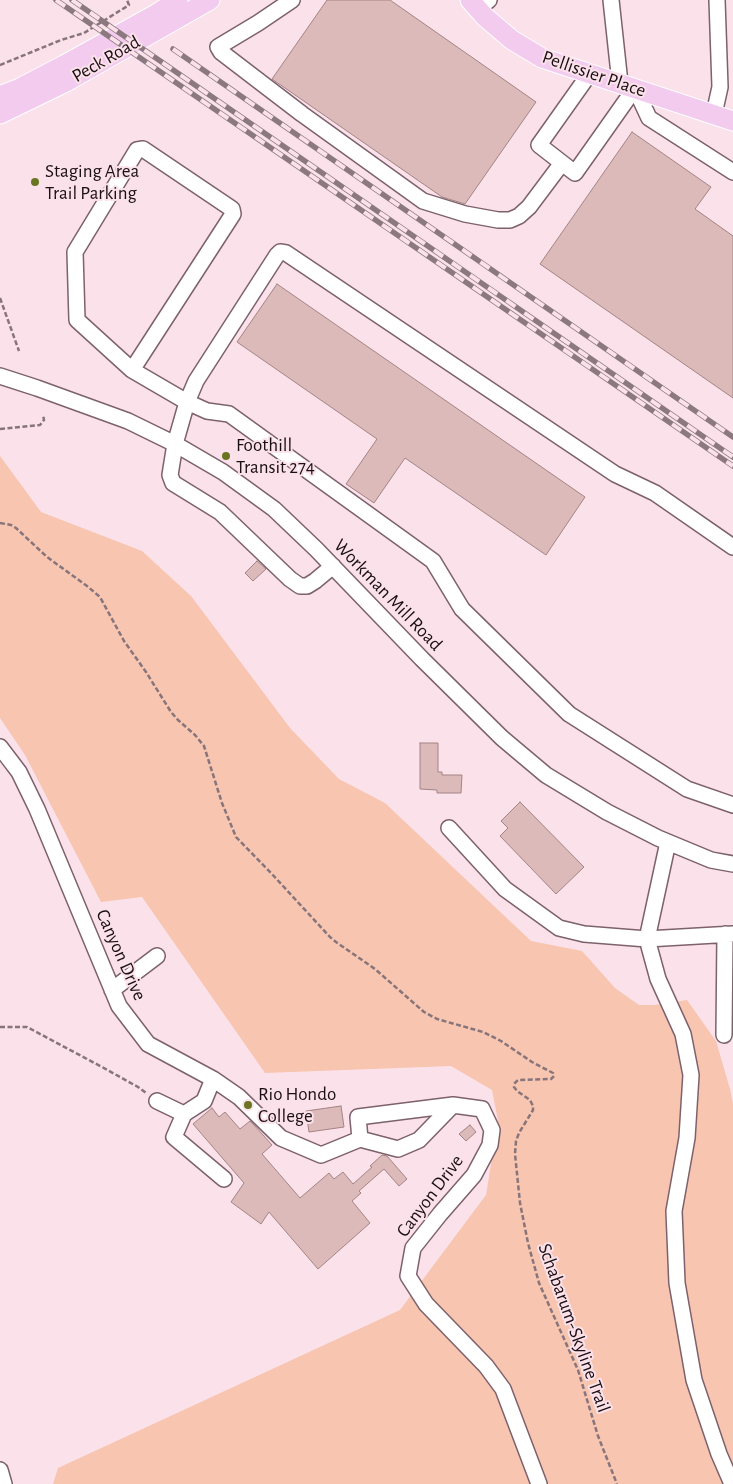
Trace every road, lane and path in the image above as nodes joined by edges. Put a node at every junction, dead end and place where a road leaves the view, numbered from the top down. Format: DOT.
graph roads {
  1 [pos="126,0"];
  2 [pos="178,0"];
  3 [pos="210,0"];
  4 [pos="292,0"];
  5 [pos="611,0"];
  6 [pos="717,0"];
  7 [pos="479,3"];
  8 [pos="0,65"];
  9 [pos="590,73"];
  10 [pos="628,86"];
  11 [pos="0,96"];
  12 [pos="0,114"];
  13 [pos="714,114"];
  14 [pos="733,121"];
  15 [pos="562,163"];
  16 [pos="733,172"];
  17 [pos="0,298"];
  18 [pos="19,351"];
  19 [pos="132,370"];
  20 [pos="0,376"];
  21 [pos="187,402"];
  22 [pos="43,415"];
  23 [pos="0,429"];
  24 [pos="175,444"];
  25 [pos="0,523"];
  26 [pos="733,547"];
  27 [pos="333,566"];
  28 [pos="0,747"];
  29 [pos="733,805"];
  30 [pos="449,828"];
  31 [pos="668,842"];
  32 [pos="733,864"];
  33 [pos="729,934"];
  34 [pos="647,939"];
  35 [pos="157,956"];
  36 [pos="112,990"];
  37 [pos="0,1027"];
  38 [pos="724,1035"];
  39 [pos="213,1079"];
  40 [pos="157,1102"];
  41 [pos="454,1105"];
  42 [pos="184,1114"];
  43 [pos="360,1139"];
  44 [pos="224,1179"];
  45 [pos="0,1470"];
  46 [pos="4,1484"];
  47 [pos="539,1484"];
  48 [pos="617,1484"];
  49 [pos="732,1484"];
  1 -- 8 [label="path"];
  2 -- 11 [label="main road, Peck Road"];
  3 -- 12 [label="main road, Peck Road"];
  4 -- 15 [label="street"];
  5 -- 10 [label="street"];
  6 -- 13 [label="street"];
  7 -- 9 [label="main road, Pellissier Place"];
  9 -- 10 [label="main road, Pellissier Place"];
  9 -- 15 [label="street"];
  10 -- 13 [label="main road, Pellissier Place"];
  10 -- 15 [label="street"];
  10 -- 16 [label="street"];
  13 -- 14 [label="main road, Pellissier Place"];
  17 -- 18 [label="path"];
  19 -- 19 [label="street"];
  19 -- 21 [label="street"];
  20 -- 24 [label="street, Workman Mill Road"];
  21 -- 24 [label="street"];
  21 -- 26 [label="street"];
  21 -- 29 [label="street"];
  22 -- 23 [label="path"];
  24 -- 27 [label="street, Workman Mill Road"];
  24 -- 27 [label="street"];
  25 -- 48 [label="path, Schabarum-Skyline Trail"];
  27 -- 31 [label="street, Workman Mill Road"];
  28 -- 36 [label="street, Canyon Drive"];
  30 -- 34 [label="street"];
  31 -- 32 [label="street, Workman Mill Road"];
  31 -- 34 [label="street"];
  33 -- 34 [label="street"];
  33 -- 38 [label="street"];
  34 -- 49 [label="street"];
  35 -- 36 [label="street"];
  36 -- 39 [label="street, Canyon Drive"];
  37 -- 40 [label="path"];
  39 -- 42 [label="street"];
  39 -- 43 [label="street, Canyon Drive"];
  40 -- 42 [label="street"];
  41 -- 43 [label="street"];
  41 -- 43 [label="street"];
  41 -- 47 [label="street, Canyon Drive"];
  42 -- 44 [label="street"];
  45 -- 46 [label="street"];
}
